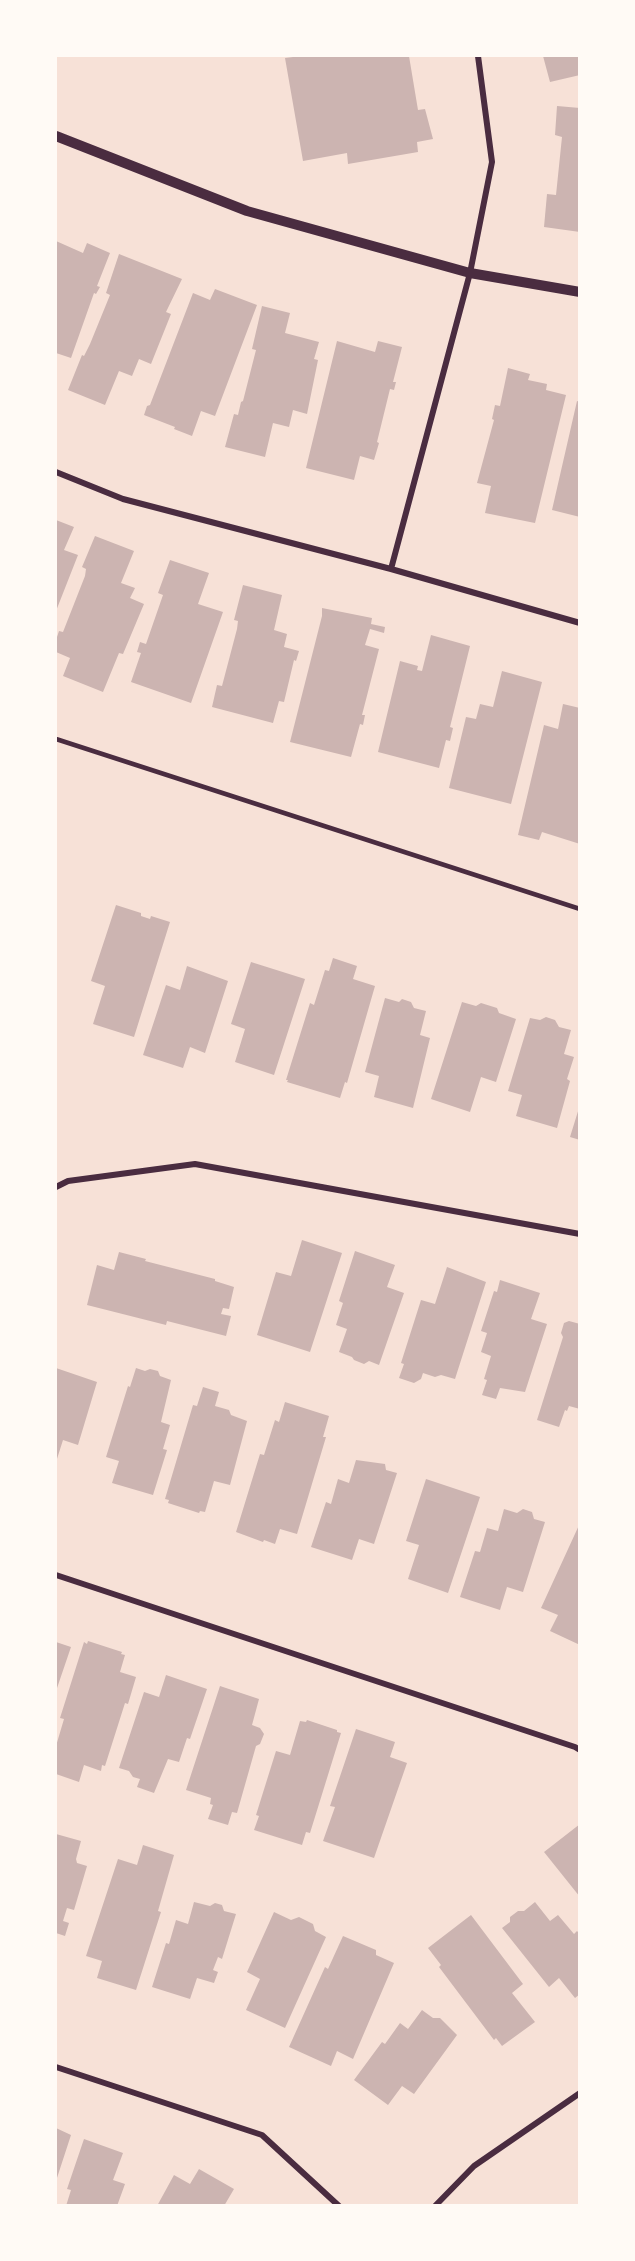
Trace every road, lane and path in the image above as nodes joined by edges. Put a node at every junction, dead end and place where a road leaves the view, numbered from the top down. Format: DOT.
graph roads {
  1 [pos="478,56"];
  2 [pos="56,136"];
  3 [pos="470,273"];
  4 [pos="579,292"];
  5 [pos="56,472"];
  6 [pos="391,569"];
  7 [pos="579,623"];
  8 [pos="56,739"];
  9 [pos="579,909"];
  10 [pos="56,1187"];
  11 [pos="579,1234"];
  12 [pos="56,1575"];
  13 [pos="579,1750"];
  14 [pos="56,2067"];
  15 [pos="579,2093"];
  16 [pos="339,2205"];
  17 [pos="435,2205"];
  1 -- 3 [label="street"];
  2 -- 3 [label="street"];
  3 -- 4 [label="street"];
  3 -- 6 [label="street"];
  5 -- 6 [label="street"];
  6 -- 7 [label="street"];
  8 -- 9 [label="lane"];
  10 -- 11 [label="street"];
  12 -- 13 [label="street"];
  14 -- 16 [label="street"];
  15 -- 17 [label="street"];
}
